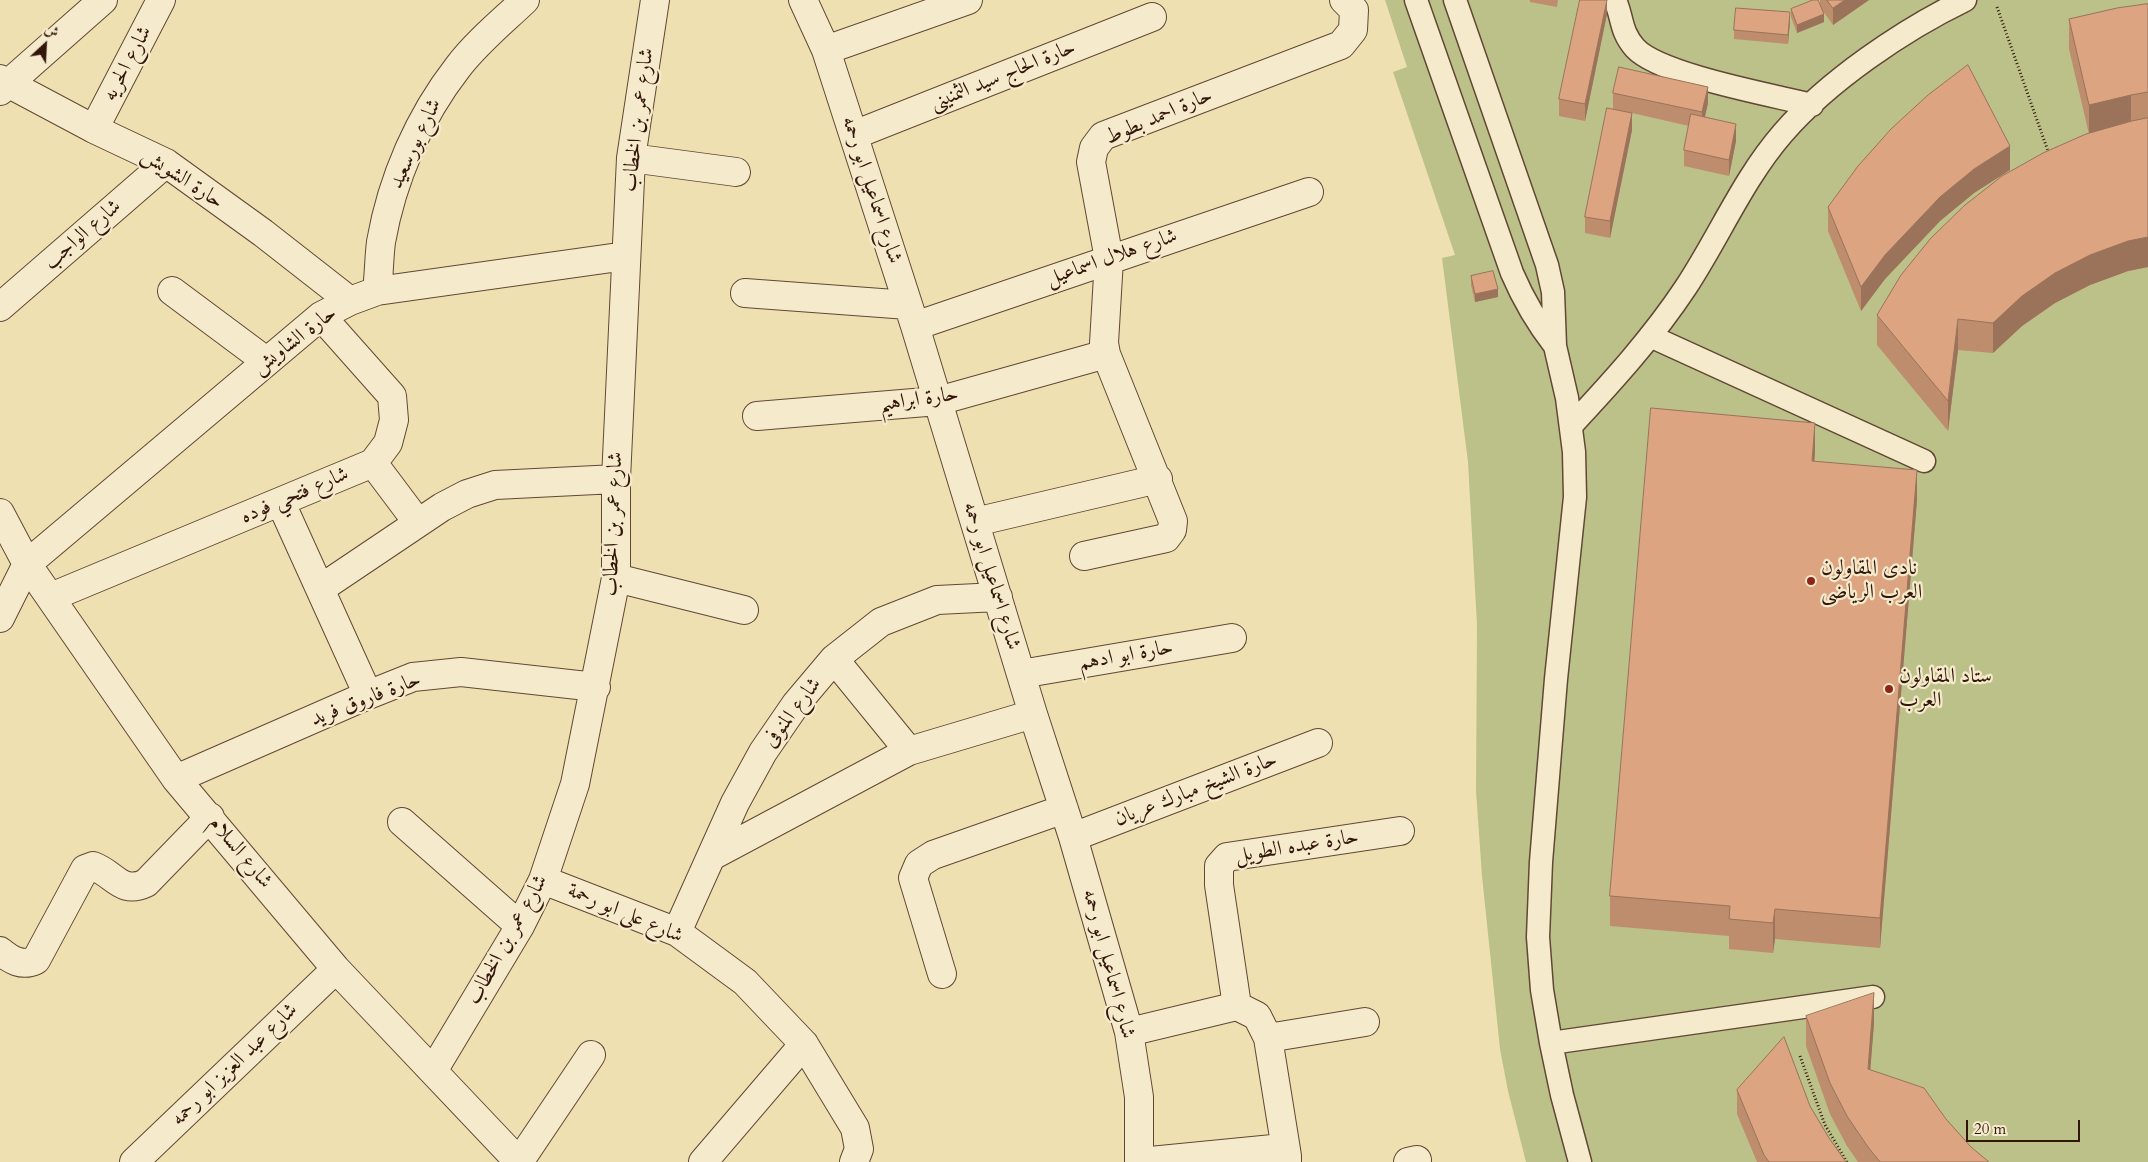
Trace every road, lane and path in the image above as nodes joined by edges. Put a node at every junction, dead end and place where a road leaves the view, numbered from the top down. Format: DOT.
graph roads {
  1 [pos="103,0"];
  2 [pos="161,0"];
  3 [pos="525,0"];
  4 [pos="655,0"];
  5 [pos="803,0"];
  6 [pos="968,0"];
  7 [pos="1416,0"];
  8 [pos="1455,0"];
  9 [pos="1615,0"];
  10 [pos="1965,0"];
  11 [pos="1994,0"];
  12 [pos="1349,5"];
  13 [pos="916,9"];
  14 [pos="1152,17"];
  15 [pos="826,50"];
  16 [pos="3,85"];
  17 [pos="1812,105"];
  18 [pos="94,129"];
  19 [pos="854,135"];
  20 [pos="631,158"];
  21 [pos="2052,162"];
  22 [pos="166,163"];
  23 [pos="736,172"];
  24 [pos="1310,192"];
  25 [pos="1527,206"];
  26 [pos="1492,215"];
  27 [pos="626,256"];
  28 [pos="1109,259"];
  29 [pos="172,291"];
  30 [pos="377,291"];
  31 [pos="746,293"];
  32 [pos="350,301"];
  33 [pos="0,307"];
  34 [pos="912,315"];
  35 [pos="321,316"];
  36 [pos="1650,336"];
  37 [pos="1555,346"];
  38 [pos="1106,354"];
  39 [pos="266,361"];
  40 [pos="938,401"];
  41 [pos="757,416"];
  42 [pos="1571,426"];
  43 [pos="1924,461"];
  44 [pos="373,462"];
  45 [pos="616,479"];
  46 [pos="1158,479"];
  47 [pos="281,503"];
  48 [pos="0,513"];
  49 [pos="975,522"];
  50 [pos="418,523"];
  51 [pos="1084,556"];
  52 [pos="27,564"];
  53 [pos="616,578"];
  54 [pos="320,589"];
  55 [pos="998,597"];
  56 [pos="51,598"];
  57 [pos="744,610"];
  58 [pos="0,618"];
  59 [pos="1232,638"];
  60 [pos="834,659"];
  61 [pos="1021,674"];
  62 [pos="596,687"];
  63 [pos="368,695"];
  64 [pos="1033,714"];
  65 [pos="1318,743"];
  66 [pos="909,751"];
  67 [pos="176,779"];
  68 [pos="1064,809"];
  69 [pos="210,817"];
  70 [pos="402,822"];
  71 [pos="1400,831"];
  72 [pos="1073,837"];
  73 [pos="712,856"];
  74 [pos="543,880"];
  75 [pos="520,926"];
  76 [pos="677,932"];
  77 [pos="0,951"];
  78 [pos="336,969"];
  79 [pos="942,974"];
  80 [pos="1873,997"];
  81 [pos="1237,1006"];
  82 [pos="1365,1022"];
  83 [pos="1129,1032"];
  84 [pos="1268,1038"];
  85 [pos="1551,1043"];
  86 [pos="804,1044"];
  87 [pos="592,1055"];
  88 [pos="1800,1056"];
  89 [pos="433,1071"];
  90 [pos="1287,1159"];
  91 [pos="134,1162"];
  92 [pos="519,1162"];
  93 [pos="703,1162"];
  94 [pos="854,1162"];
  95 [pos="1140,1162"];
  96 [pos="1580,1162"];
  97 [pos="1847,1162"];
  1 -- 16 [label="street"];
  2 -- 18 [label="street, شارع الحريه"];
  3 -- 30 [label="street, شارع بورسعيد"];
  4 -- 20 [label="street, شارع عمر بن الخطاب"];
  5 -- 15 [label="street, شارع اسماعيل ابو رحمه"];
  6 -- 13 [label="street"];
  7 -- 26 [label="lane"];
  8 -- 25 [label="lane"];
  9 -- 17 [label="lane"];
  10 -- 17 [label="lane"];
  11 -- 21 [label="path"];
  12 -- 28 [label="street, حارة احمد بطوط"];
  13 -- 15 [label="street"];
  14 -- 19 [label="street, حارة الحاج سيد الثمنينى"];
  15 -- 19 [label="street, شارع اسماعيل ابو رحمه"];
  16 -- 18 [label="street, حارة الشويش"];
  17 -- 36 [label="lane"];
  18 -- 22 [label="street, حارة الشويش"];
  19 -- 34 [label="street, شارع اسماعيل ابو رحمه"];
  20 -- 23 [label="street"];
  20 -- 27 [label="street, شارع عمر بن الخطاب"];
  22 -- 32 [label="street, حارة الشويش"];
  22 -- 33 [label="street, شارع الواجب"];
  24 -- 28 [label="street, شارع هلال اسماعيل"];
  25 -- 26 [label="lane"];
  25 -- 37 [label="lane"];
  26 -- 37 [label="lane"];
  27 -- 30 [label="street, حارة الشاويش"];
  27 -- 45 [label="street, شارع عمر بن الخطاب"];
  28 -- 34 [label="street, شارع هلال اسماعيل"];
  28 -- 38 [label="street, حارة احمد بطوط"];
  29 -- 39 [label="street"];
  30 -- 32 [label="street, حارة الشاويش"];
  31 -- 34 [label="street"];
  32 -- 35 [label="street, حارة الشاويش"];
  34 -- 40 [label="street, شارع اسماعيل ابو رحمه"];
  35 -- 39 [label="street, حارة الشاويش"];
  35 -- 44 [label="street, شارع فتحي فوده"];
  36 -- 42 [label="lane"];
  36 -- 43 [label="lane"];
  37 -- 42 [label="lane"];
  38 -- 40 [label="street, حارة ابراهيم"];
  38 -- 46 [label="street, حارة احمد بطوط"];
  39 -- 52 [label="street, حارة الشاويش"];
  40 -- 41 [label="street, حارة ابراهيم"];
  40 -- 49 [label="street, شارع اسماعيل ابو رحمه"];
  42 -- 85 [label="lane"];
  44 -- 47 [label="street, شارع فتحي فوده"];
  44 -- 50 [label="street"];
  45 -- 50 [label="street"];
  45 -- 53 [label="street, شارع عمر بن الخطاب"];
  46 -- 49 [label="street"];
  46 -- 51 [label="street, حارة احمد بطوط"];
  47 -- 54 [label="street"];
  47 -- 56 [label="street, شارع فتحي فوده"];
  48 -- 52 [label="street, شارع السلام"];
  49 -- 55 [label="street, شارع اسماعيل ابو رحمه"];
  50 -- 54 [label="street"];
  52 -- 56 [label="street, شارع السلام"];
  52 -- 58 [label="street"];
  53 -- 57 [label="street"];
  53 -- 62 [label="street, شارع عمر بن الخطاب"];
  54 -- 63 [label="street"];
  55 -- 60 [label="street, شارع المنوفى"];
  55 -- 61 [label="street, شارع اسماعيل ابو رحمه"];
  56 -- 67 [label="street, شارع السلام"];
  59 -- 61 [label="street, حارة ابو ادهم"];
  60 -- 66 [label="street"];
  60 -- 73 [label="street, شارع المنوفى"];
  61 -- 64 [label="street, شارع اسماعيل ابو رحمه"];
  62 -- 63 [label="street, حارة فاروق فريد"];
  62 -- 74 [label="street, شارع عمر بن الخطاب"];
  63 -- 67 [label="street, حارة فاروق فريد"];
  64 -- 66 [label="street"];
  64 -- 68 [label="street, شارع اسماعيل ابو رحمه"];
  65 -- 72 [label="street, حارة الشيخ مبارك عريان"];
  66 -- 73 [label="street"];
  67 -- 69 [label="street, شارع السلام"];
  68 -- 72 [label="street, شارع اسماعيل ابو رحمه"];
  68 -- 79 [label="street"];
  69 -- 77 [label="street"];
  69 -- 78 [label="street, شارع السلام"];
  70 -- 75 [label="street"];
  71 -- 81 [label="street, حارة عبده الطويل"];
  72 -- 83 [label="street, شارع اسماعيل ابو رحمه"];
  73 -- 76 [label="street, شارع المنوفى"];
  74 -- 75 [label="street, شارع عمر بن الخطاب"];
  74 -- 76 [label="street, شارع على ابو رحمة"];
  75 -- 89 [label="street, شارع عمر بن الخطاب"];
  76 -- 86 [label="street, شارع على ابو رحمة"];
  78 -- 89 [label="street, شارع السلام"];
  78 -- 91 [label="street, شارع عبد العزيز ابو رحمه"];
  80 -- 85 [label="lane"];
  81 -- 83 [label="street"];
  81 -- 84 [label="street"];
  82 -- 84 [label="street"];
  83 -- 95 [label="street, شارع اسماعيل ابو رحمه"];
  84 -- 90 [label="street"];
  85 -- 96 [label="lane"];
  86 -- 93 [label="street"];
  86 -- 94 [label="street, شارع على ابو رحمة"];
  87 -- 92 [label="street"];
  88 -- 97 [label="path"];
  89 -- 92 [label="street, شارع السلام"];
  90 -- 95 [label="street"];
}
